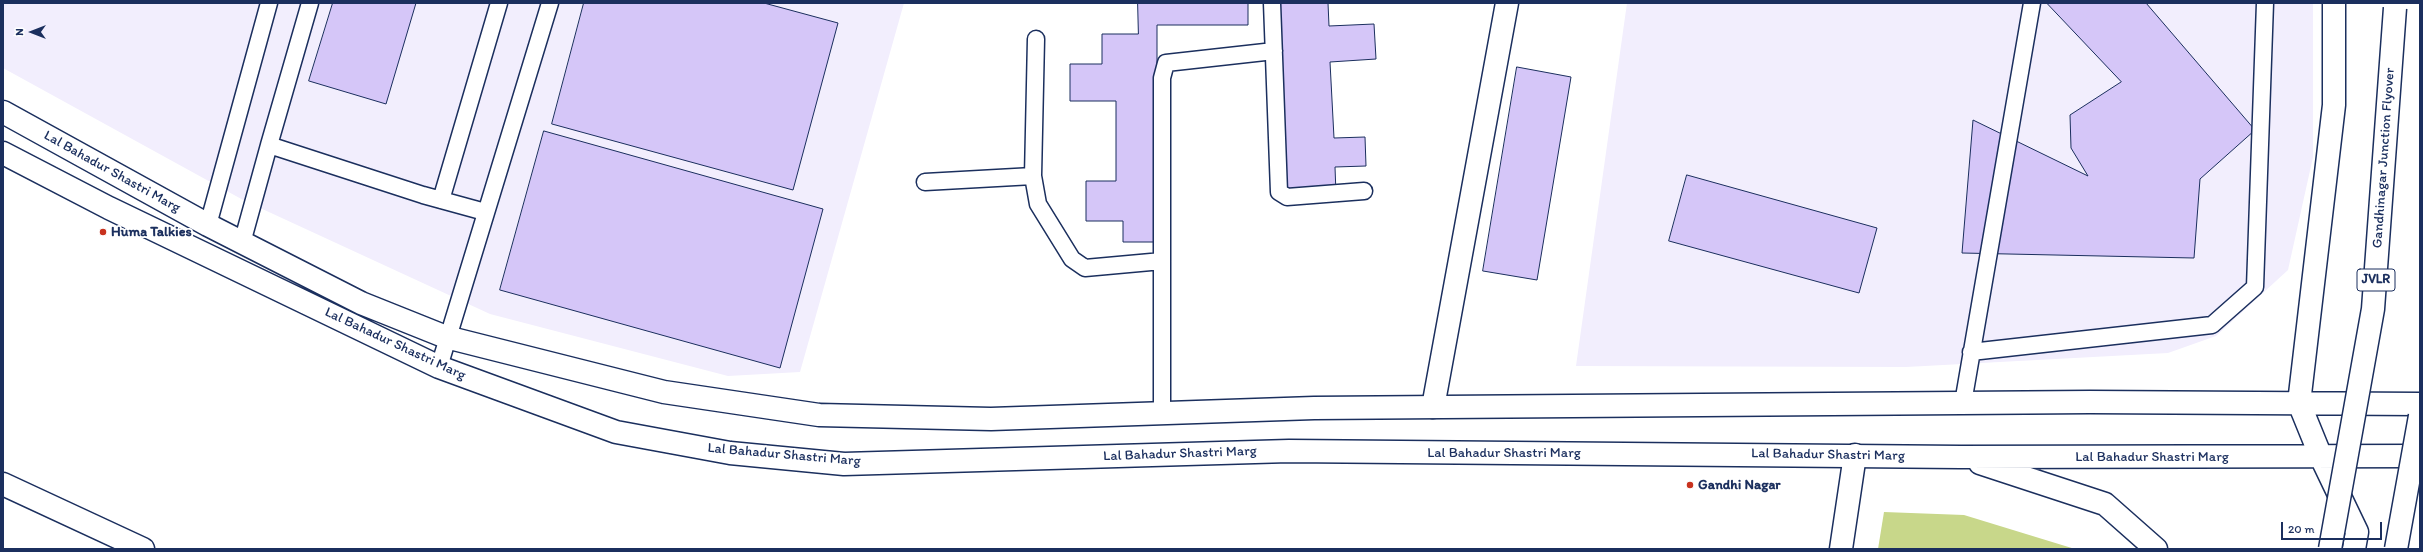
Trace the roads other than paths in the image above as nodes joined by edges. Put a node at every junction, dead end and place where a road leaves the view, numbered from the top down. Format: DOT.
graph roads {
  1 [pos="269,3"];
  2 [pos="310,3"];
  3 [pos="499,3"];
  4 [pos="550,3"];
  5 [pos="1272,3"];
  6 [pos="1507,3"];
  7 [pos="2032,3"];
  8 [pos="2265,3"];
  9 [pos="2334,3"];
  10 [pos="2395,5"];
  11 [pos="1036,39"];
  12 [pos="1274,51"];
  13 [pos="3,112"];
  14 [pos="269,145"];
  15 [pos="3,154"];
  16 [pos="1033,176"];
  17 [pos="925,182"];
  18 [pos="1364,191"];
  19 [pos="441,200"];
  20 [pos="485,212"];
  21 [pos="208,225"];
  22 [pos="242,243"];
  23 [pos="1162,261"];
  24 [pos="446,337"];
  25 [pos="1972,352"];
  26 [pos="439,367"];
  27 [pos="2299,402"];
  28 [pos="1963,403"];
  29 [pos="2420,404"];
  30 [pos="1433,407"];
  31 [pos="1162,413"];
  32 [pos="2420,416"];
  33 [pos="1855,455"];
  34 [pos="2420,456"];
  35 [pos="2321,457"];
  36 [pos="1961,458"];
  37 [pos="3,484"];
  38 [pos="118,544"];
  39 [pos="143,549"];
  40 [pos="1841,549"];
  41 [pos="2156,549"];
  42 [pos="2330,549"];
  43 [pos="2354,549"];
  44 [pos="2396,549"];
  1 -- 21 [label="lane"];
  2 -- 14 [label="lane"];
  3 -- 19 [label="lane"];
  4 -- 20 [label="lane"];
  5 -- 12 [label="lane"];
  6 -- 30 [label="main road"];
  7 -- 25 [label="lane"];
  8 -- 25 [label="lane"];
  9 -- 27 [label="main road"];
  10 -- 42 [label="main road, Gandhinagar Junction Flyover / JVLR, bridge"];
  11 -- 16 [label="lane"];
  12 -- 18 [label="lane"];
  12 -- 23 [label="lane"];
  13 -- 21 [label="main road, Lal Bahadur Shastri Marg"];
  14 -- 19 [label="lane"];
  14 -- 22 [label="lane"];
  15 -- 26 [label="main road, Lal Bahadur Shastri Marg"];
  16 -- 17 [label="lane"];
  16 -- 23 [label="lane"];
  19 -- 20 [label="lane"];
  20 -- 24 [label="lane"];
  21 -- 22 [label="main road, Lal Bahadur Shastri Marg"];
  22 -- 24 [label="main road, Lal Bahadur Shastri Marg"];
  23 -- 31 [label="lane"];
  24 -- 26 [label="lane"];
  24 -- 31 [label="main road, Lal Bahadur Shastri Marg"];
  25 -- 28 [label="lane"];
  26 -- 33 [label="main road, Lal Bahadur Shastri Marg"];
  27 -- 28 [label="main road, Lal Bahadur Shastri Marg"];
  27 -- 29 [label="main road, Lal Bahadur Shastri Marg"];
  27 -- 35 [label="main road"];
  28 -- 30 [label="main road, Lal Bahadur Shastri Marg"];
  30 -- 31 [label="main road, Lal Bahadur Shastri Marg"];
  32 -- 44 [label="main road, bridge"];
  33 -- 36 [label="main road, Lal Bahadur Shastri Marg"];
  33 -- 40 [label="main road"];
  34 -- 35 [label="main road, Lal Bahadur Shastri Marg"];
  35 -- 36 [label="main road, Lal Bahadur Shastri Marg"];
  35 -- 43 [label="main road"];
  36 -- 41 [label="main road"];
  37 -- 38 [label="main road"];
  38 -- 39 [label="main road"];
}
